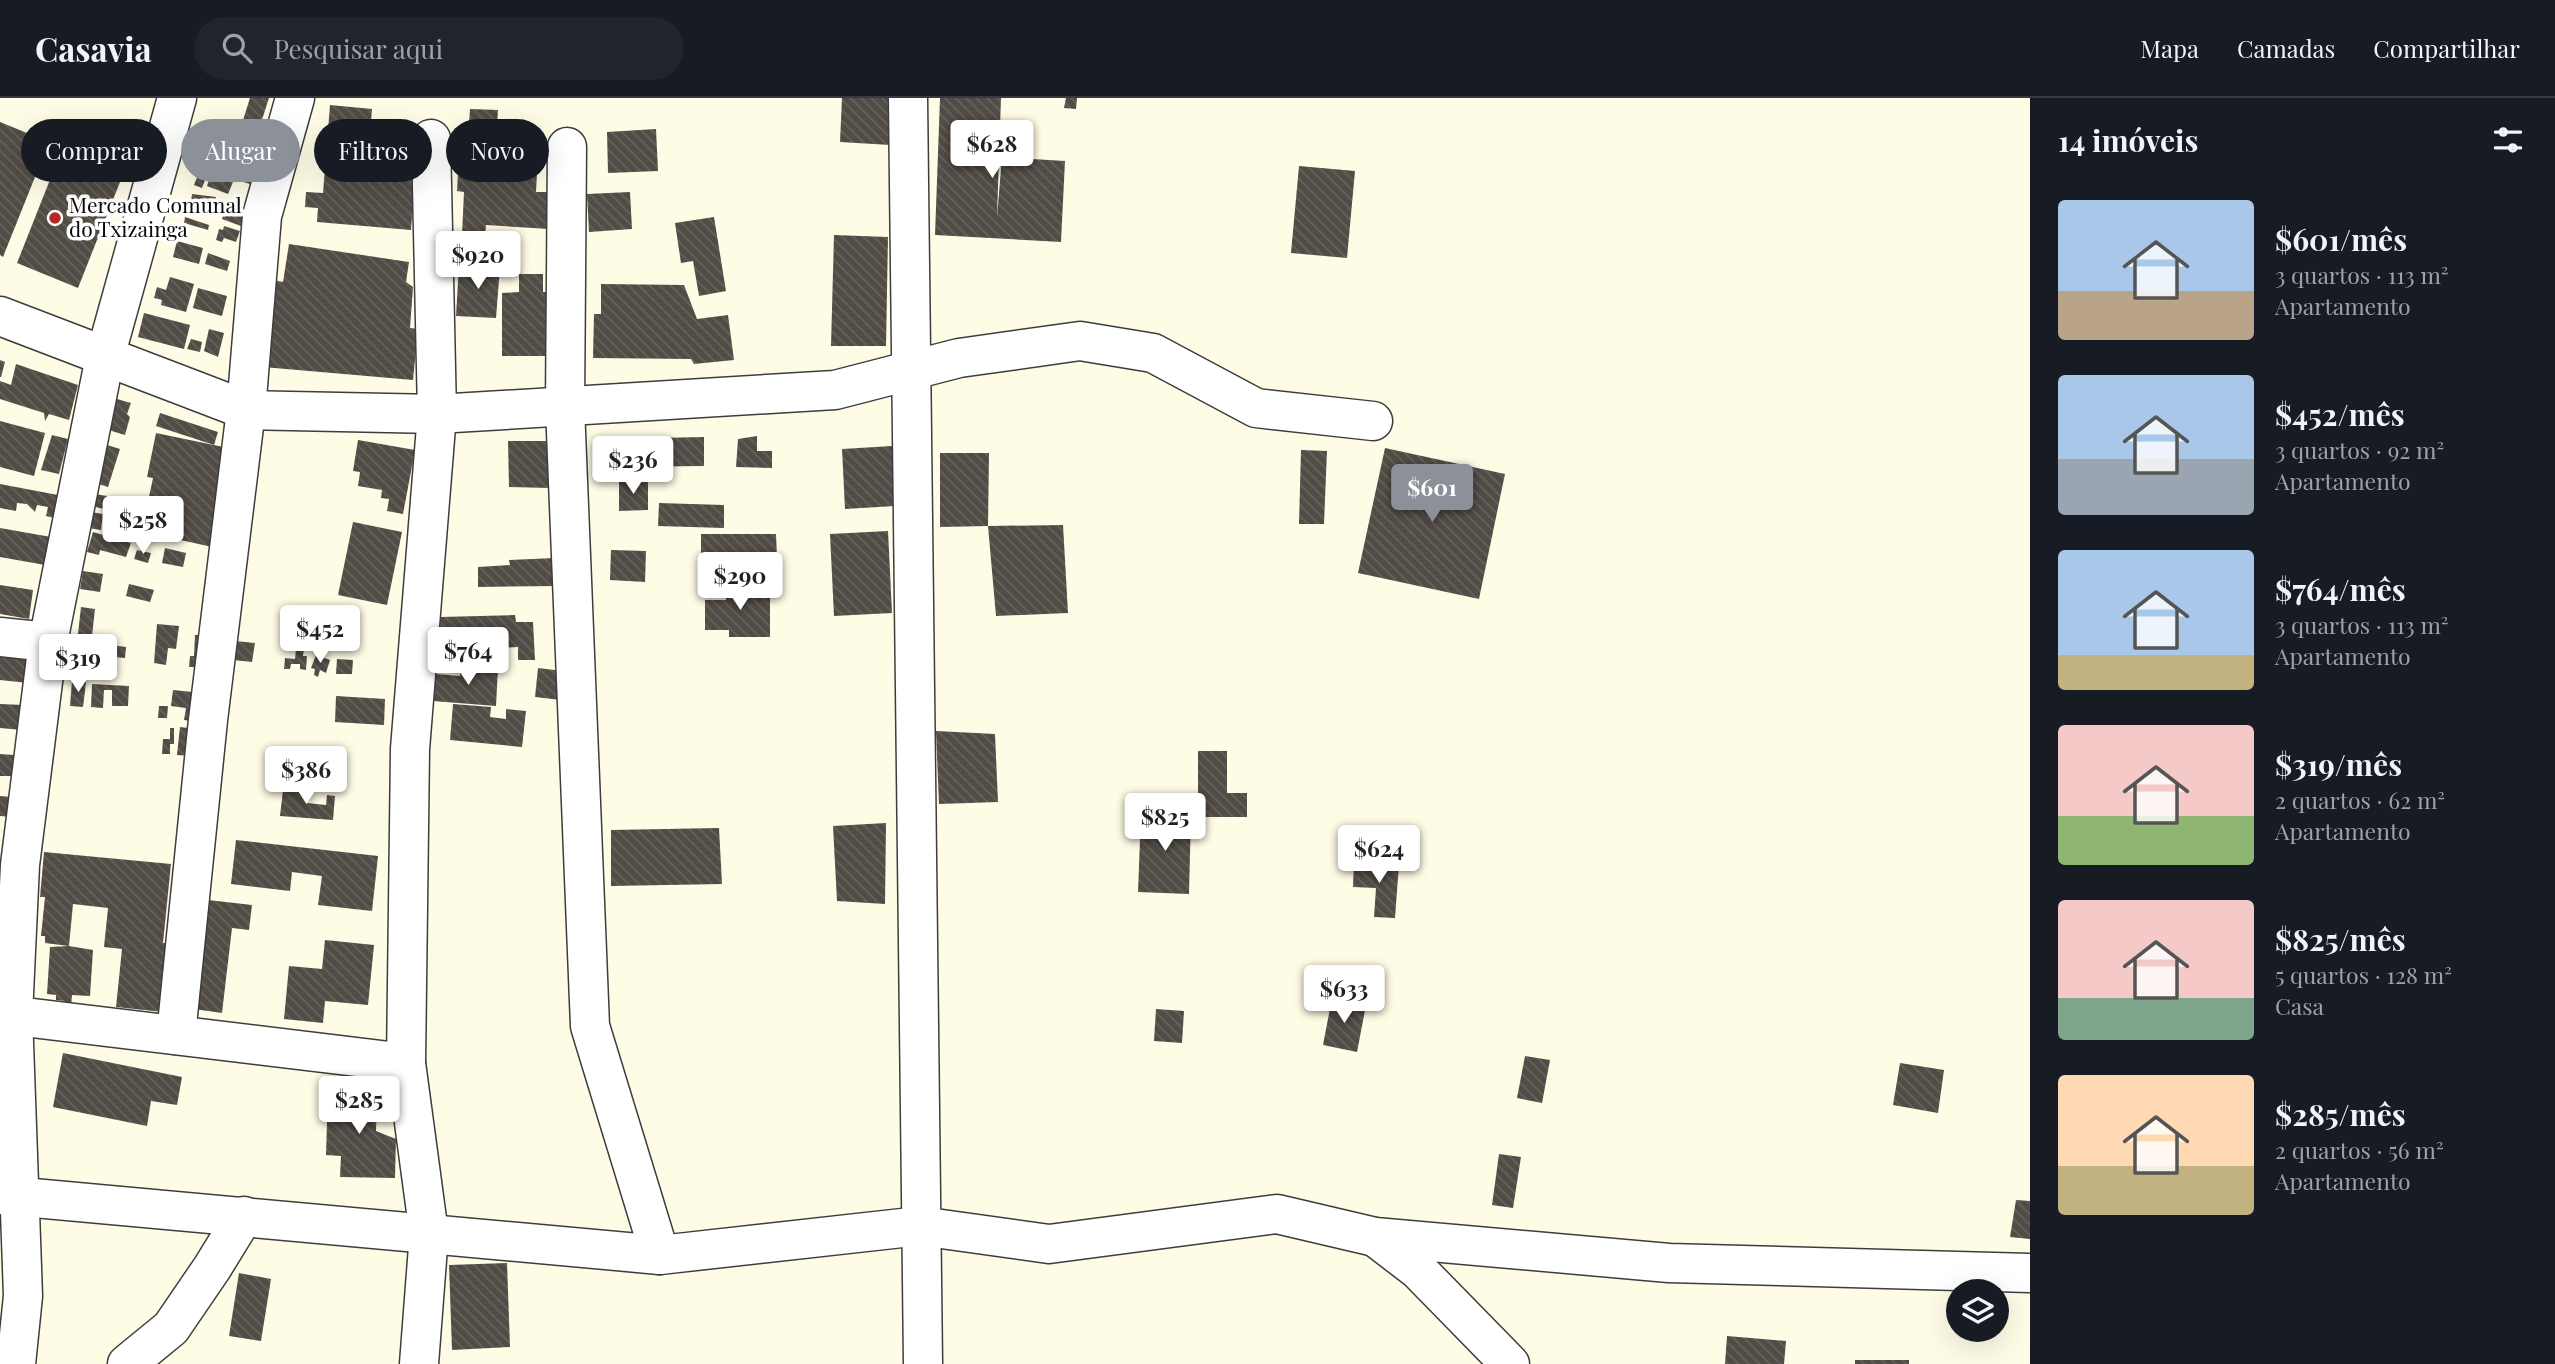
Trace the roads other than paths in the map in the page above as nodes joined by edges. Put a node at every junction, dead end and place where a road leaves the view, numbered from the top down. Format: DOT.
graph roads {
  1 [pos="177,98"];
  2 [pos="295,98"];
  3 [pos="908,98"];
  4 [pos="567,147"];
  5 [pos="432,182"];
  6 [pos="0,316"];
  7 [pos="105,357"];
  8 [pos="909,372"];
  9 [pos="565,407"];
  10 [pos="246,410"];
  11 [pos="437,414"];
  12 [pos="1373,421"];
  13 [pos="0,636"];
  14 [pos="48,642"];
  15 [pos="7,1014"];
  16 [pos="176,1035"];
  17 [pos="406,1063"];
  18 [pos="10,1195"];
  19 [pos="244,1216"];
  20 [pos="920,1226"];
  21 [pos="429,1234"];
  22 [pos="1374,1237"];
  23 [pos="660,1255"];
  24 [pos="2030,1273"];
  25 [pos="16,1364"];
  26 [pos="127,1364"];
  27 [pos="419,1364"];
  28 [pos="923,1364"];
  29 [pos="1510,1364"];
  1 -- 7 [label="street"];
  2 -- 10 [label="street"];
  3 -- 8 [label="street"];
  4 -- 9 [label="street"];
  5 -- 11 [label="street"];
  6 -- 7 [label="street"];
  7 -- 10 [label="street"];
  7 -- 14 [label="street"];
  8 -- 9 [label="street"];
  8 -- 12 [label="street"];
  8 -- 20 [label="street"];
  9 -- 11 [label="street"];
  9 -- 23 [label="street"];
  10 -- 11 [label="street"];
  10 -- 16 [label="street"];
  11 -- 17 [label="street"];
  13 -- 14 [label="street"];
  14 -- 15 [label="street"];
  15 -- 16 [label="street"];
  15 -- 18 [label="street"];
  16 -- 17 [label="street"];
  17 -- 21 [label="street"];
  18 -- 19 [label="street"];
  18 -- 25 [label="street"];
  19 -- 21 [label="street"];
  19 -- 26 [label="street"];
  20 -- 22 [label="street"];
  20 -- 23 [label="street"];
  20 -- 28 [label="street"];
  21 -- 23 [label="street"];
  21 -- 27 [label="street"];
  22 -- 24 [label="street"];
  22 -- 29 [label="street"];
}
